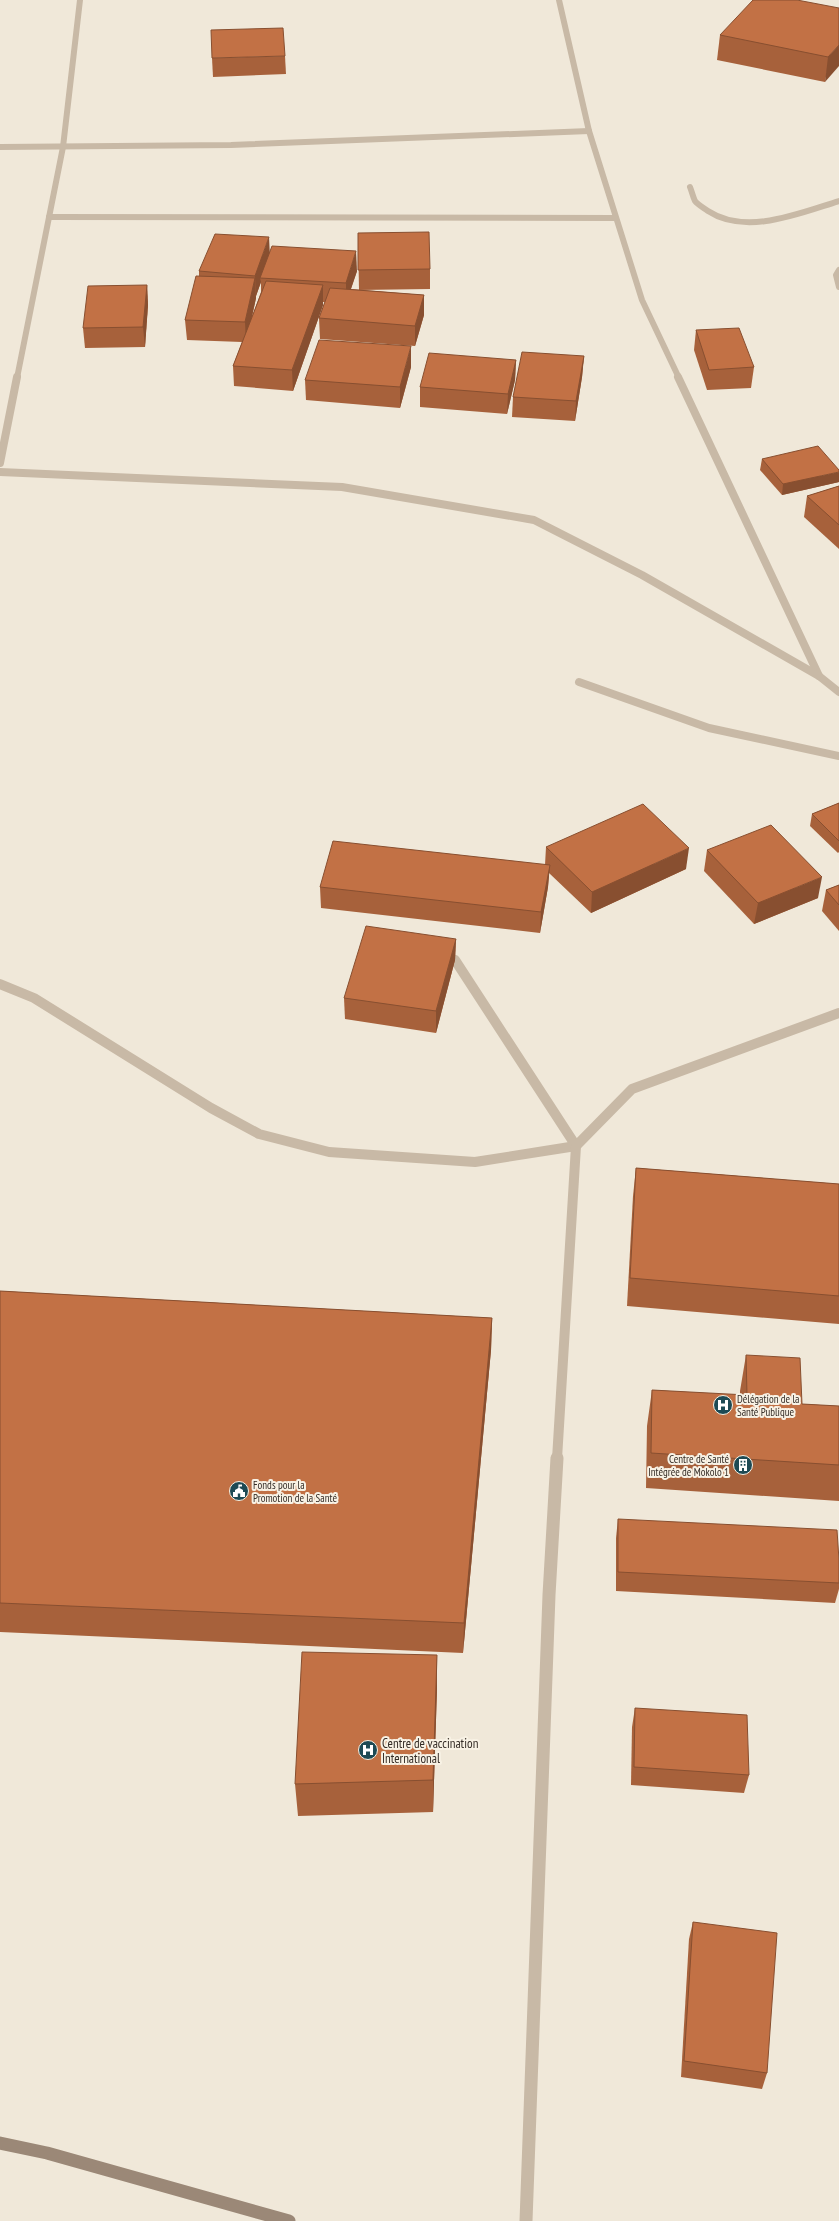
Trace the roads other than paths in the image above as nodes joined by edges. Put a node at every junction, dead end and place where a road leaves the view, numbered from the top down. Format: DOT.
graph roads {
  1 [pos="80,0"];
  2 [pos="559,0"];
  3 [pos="589,131"];
  4 [pos="0,147"];
  5 [pos="63,147"];
  6 [pos="690,187"];
  7 [pos="839,201"];
  8 [pos="49,217"];
  9 [pos="615,218"];
  10 [pos="839,270"];
  11 [pos="839,288"];
  12 [pos="0,463"];
  13 [pos="0,472"];
  14 [pos="820,676"];
  15 [pos="579,682"];
  16 [pos="839,692"];
  17 [pos="839,756"];
  18 [pos="456,960"];
  19 [pos="0,984"];
  20 [pos="839,1013"];
  21 [pos="576,1146"];
  22 [pos="0,2143"];
  23 [pos="289,2221"];
  24 [pos="526,2221"];
  1 -- 5 [label="street"];
  2 -- 3 [label="street"];
  3 -- 5 [label="street"];
  3 -- 9 [label="street"];
  4 -- 5 [label="street"];
  5 -- 8 [label="street"];
  6 -- 7 [label="street"];
  8 -- 9 [label="street"];
  8 -- 12 [label="street"];
  9 -- 14 [label="street"];
  10 -- 11 [label="street"];
  13 -- 14 [label="street"];
  14 -- 16 [label="street"];
  15 -- 17 [label="street"];
  18 -- 21 [label="street"];
  19 -- 21 [label="street"];
  20 -- 21 [label="street"];
  21 -- 24 [label="street"];
  22 -- 23 [label="main road"];
}
